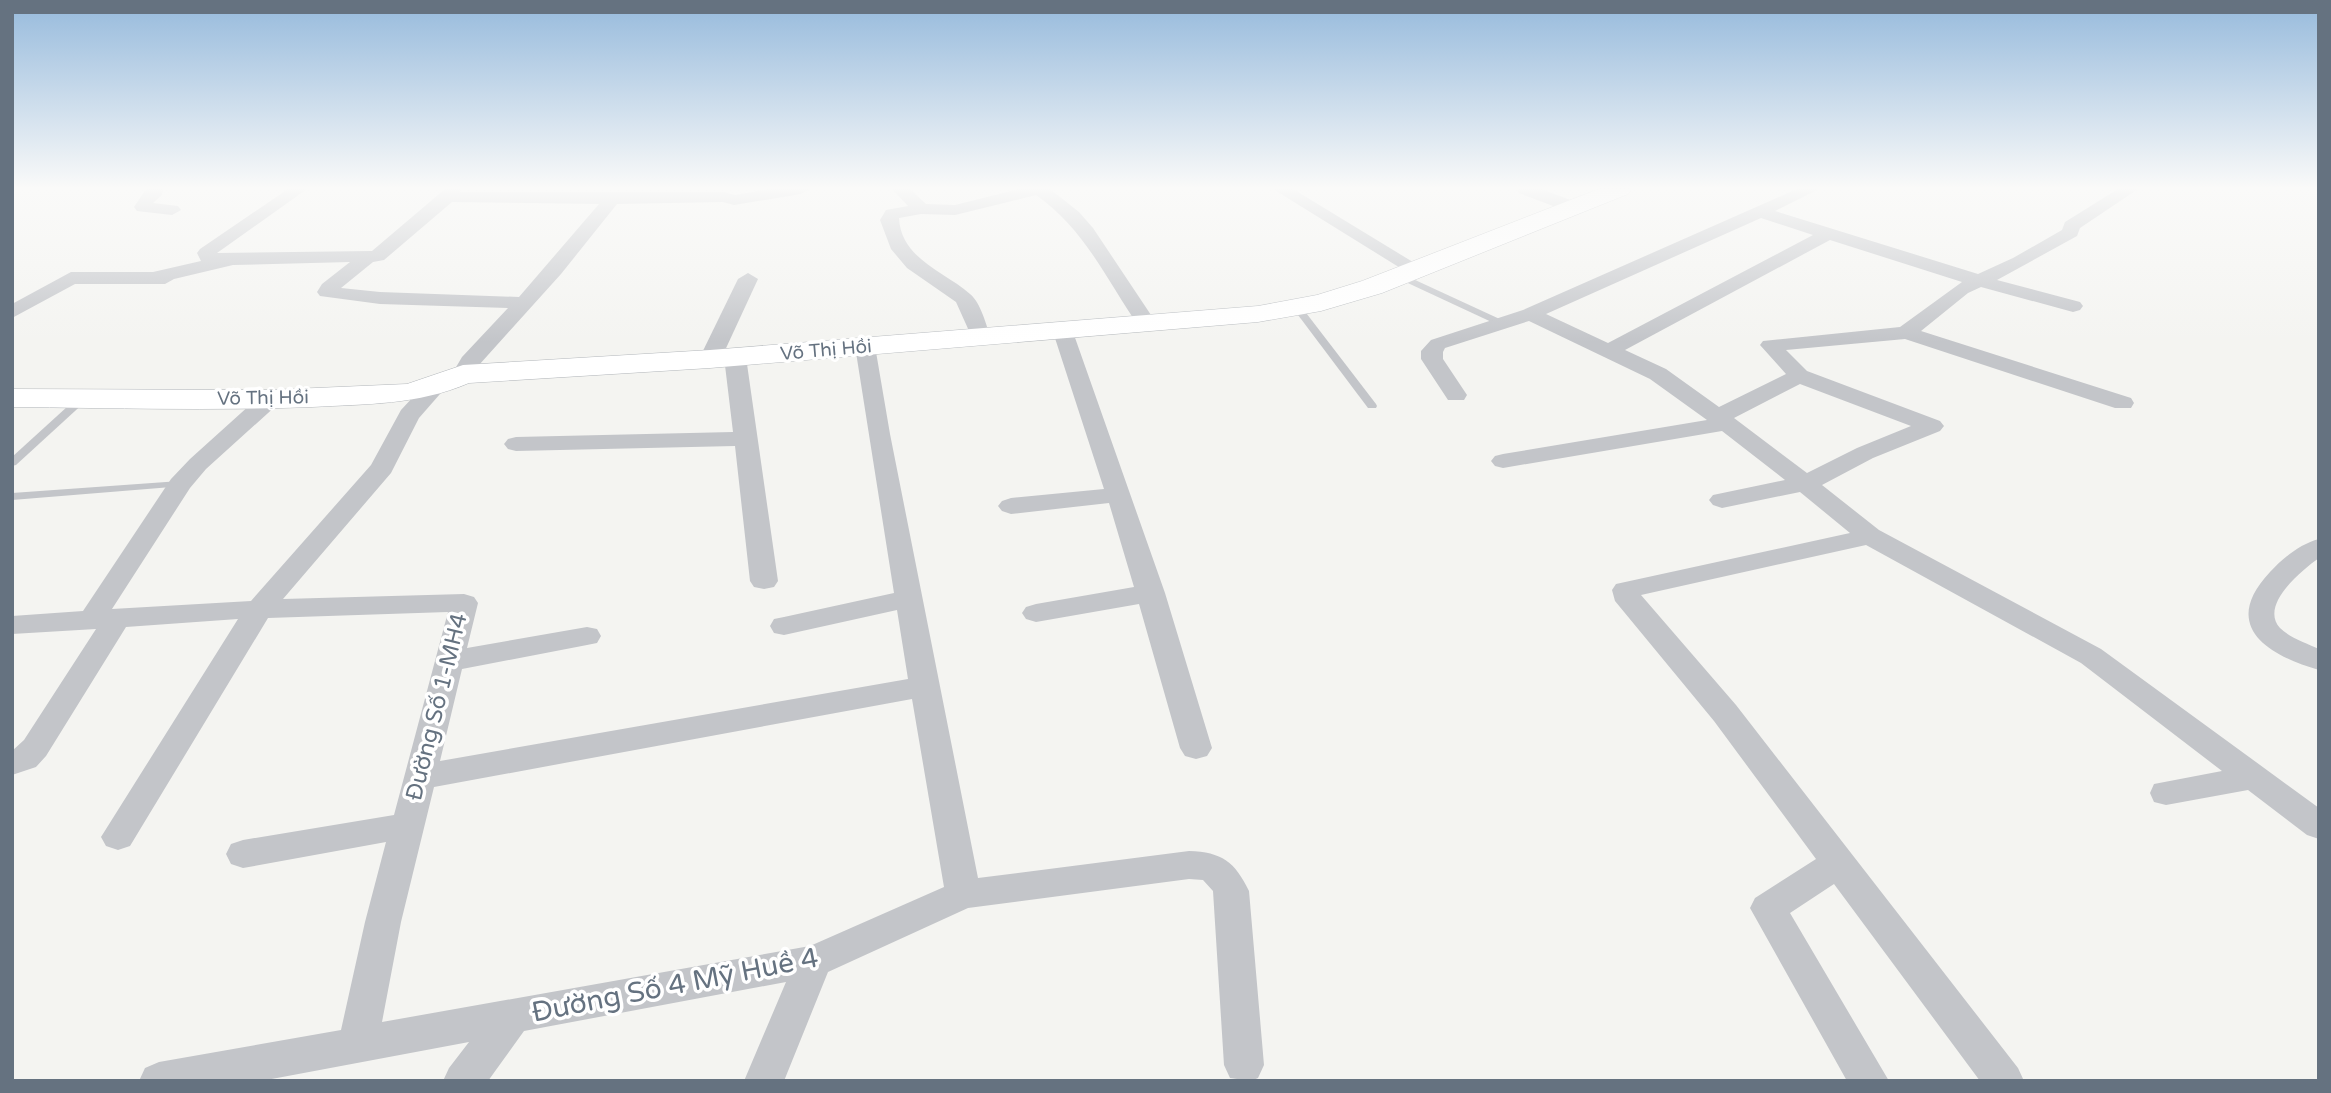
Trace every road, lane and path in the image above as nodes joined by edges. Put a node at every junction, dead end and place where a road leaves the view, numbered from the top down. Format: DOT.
graph roads {
  1 [pos="225,240"];
  2 [pos="398,240"];
  3 [pos="577,240"];
  4 [pos="897,240"];
  5 [pos="1092,240"];
  6 [pos="1358,240"];
  7 [pos="1493,240"];
  8 [pos="1697,240"];
  9 [pos="1817,240"];
  10 [pos="1852,240"];
  11 [pos="2057,240"];
  12 [pos="369,256"];
  13 [pos="233,259"];
  14 [pos="1408,273"];
  15 [pos="159,278"];
  16 [pos="748,279"];
  17 [pos="1979,281"];
  18 [pos="524,303"];
  19 [pos="2073,306"];
  20 [pos="1297,307"];
  21 [pos="12,312"];
  22 [pos="1530,314"];
  23 [pos="1501,323"];
  24 [pos="1147,324"];
  25 [pos="1063,332"];
  26 [pos="1906,333"];
  27 [pos="982,338"];
  28 [pos="865,346"];
  29 [pos="1608,351"];
  30 [pos="722,358"];
  31 [pos="463,374"];
  32 [pos="1799,376"];
  33 [pos="436,386"];
  34 [pos="1456,395"];
  35 [pos="12,398"];
  36 [pos="83,398"];
  37 [pos="270,399"];
  38 [pos="2123,403"];
  39 [pos="1372,406"];
  40 [pos="1723,420"];
  41 [pos="745,439"];
  42 [pos="516,443"];
  43 [pos="1503,461"];
  44 [pos="12,464"];
  45 [pos="180,484"];
  46 [pos="1805,484"];
  47 [pos="1118,495"];
  48 [pos="12,497"];
  49 [pos="1722,500"];
  50 [pos="1011,506"];
  51 [pos="1870,536"];
  52 [pos="2319,547"];
  53 [pos="764,581"];
  54 [pos="1151,593"];
  55 [pos="909,599"];
  56 [pos="259,609"];
  57 [pos="1036,613"];
  58 [pos="104,619"];
  59 [pos="12,625"];
  60 [pos="784,626"];
  61 [pos="587,636"];
  62 [pos="2319,660"];
  63 [pos="450,661"];
  64 [pos="925,686"];
  65 [pos="1196,748"];
  66 [pos="12,763"];
  67 [pos="2253,777"];
  68 [pos="420,778"];
  69 [pos="2166,793"];
  70 [pos="409,825"];
  71 [pos="2319,826"];
  72 [pos="118,837"];
  73 [pos="243,854"];
  74 [pos="1840,862"];
  75 [pos="963,894"];
  76 [pos="814,961"];
  77 [pos="513,1016"];
  78 [pos="358,1044"];
  79 [pos="1244,1065"];
  80 [pos="159,1081"];
  81 [pos="463,1081"];
  82 [pos="764,1081"];
  83 [pos="1870,1081"];
  84 [pos="2004,1081"];
  1 -- 13 [label="street"];
  2 -- 12 [label="street"];
  3 -- 18 [label="street"];
  4 -- 27 [label="street"];
  5 -- 24 [label="street"];
  6 -- 14 [label="street"];
  7 -- 14 [label="street, Võ Thị Hồi"];
  8 -- 22 [label="street"];
  9 -- 29 [label="street"];
  10 -- 17 [label="street"];
  11 -- 17 [label="street"];
  12 -- 13 [label="street"];
  12 -- 18 [label="street"];
  13 -- 15 [label="street"];
  14 -- 20 [label="street, Võ Thị Hồi"];
  14 -- 23 [label="lane"];
  15 -- 21 [label="street"];
  16 -- 30 [label="street"];
  17 -- 19 [label="street"];
  17 -- 26 [label="street"];
  18 -- 31 [label="street"];
  20 -- 24 [label="street, Võ Thị Hồi"];
  20 -- 39 [label="lane"];
  22 -- 23 [label="street"];
  22 -- 29 [label="street"];
  23 -- 34 [label="street"];
  24 -- 25 [label="street, Võ Thị Hồi"];
  25 -- 27 [label="street, Võ Thị Hồi"];
  25 -- 47 [label="street"];
  26 -- 32 [label="street"];
  26 -- 38 [label="street"];
  27 -- 28 [label="street, Võ Thị Hồi"];
  28 -- 30 [label="street, Võ Thị Hồi"];
  28 -- 55 [label="street"];
  29 -- 40 [label="street"];
  30 -- 31 [label="street, Võ Thị Hồi"];
  30 -- 41 [label="street"];
  31 -- 33 [label="street, Võ Thị Hồi"];
  32 -- 40 [label="street"];
  32 -- 46 [label="street"];
  33 -- 37 [label="street, Võ Thị Hồi"];
  33 -- 56 [label="street"];
  35 -- 36 [label="street, Võ Thị Hồi"];
  36 -- 37 [label="street, Võ Thị Hồi"];
  36 -- 44 [label="lane"];
  37 -- 45 [label="street"];
  40 -- 43 [label="street"];
  40 -- 46 [label="street"];
  41 -- 42 [label="street"];
  41 -- 53 [label="street"];
  45 -- 48 [label="lane"];
  45 -- 58 [label="street"];
  46 -- 49 [label="street"];
  46 -- 51 [label="street"];
  47 -- 50 [label="street"];
  47 -- 54 [label="street"];
  51 -- 67 [label="street"];
  51 -- 74 [label="street"];
  52 -- 62 [label="street"];
  54 -- 57 [label="street"];
  54 -- 65 [label="street"];
  55 -- 60 [label="street"];
  55 -- 64 [label="street"];
  56 -- 58 [label="street, Đường Số 1-MH4"];
  56 -- 63 [label="street, Đường Số 1-MH4"];
  56 -- 72 [label="street"];
  58 -- 59 [label="street, Đường Số 1-MH4"];
  58 -- 66 [label="street"];
  61 -- 63 [label="street"];
  63 -- 68 [label="street, Đường Số 1-MH4"];
  64 -- 68 [label="street"];
  64 -- 75 [label="street"];
  67 -- 69 [label="street"];
  67 -- 71 [label="street"];
  68 -- 70 [label="street, Đường Số 1-MH4"];
  70 -- 73 [label="street"];
  70 -- 78 [label="street, Đường Số 1-MH4"];
  74 -- 83 [label="street"];
  74 -- 84 [label="street"];
  75 -- 76 [label="street, Đường Số 4 Mỹ Huề 4"];
  75 -- 79 [label="street, Đường Số 4 Mỹ Huề 4"];
  76 -- 77 [label="street, Đường Số 4 Mỹ Huề 4"];
  76 -- 82 [label="street"];
  77 -- 78 [label="street, Đường Số 4 Mỹ Huề 4"];
  77 -- 81 [label="street"];
  78 -- 80 [label="street, Đường Số 4 Mỹ Huề 4"];
}
